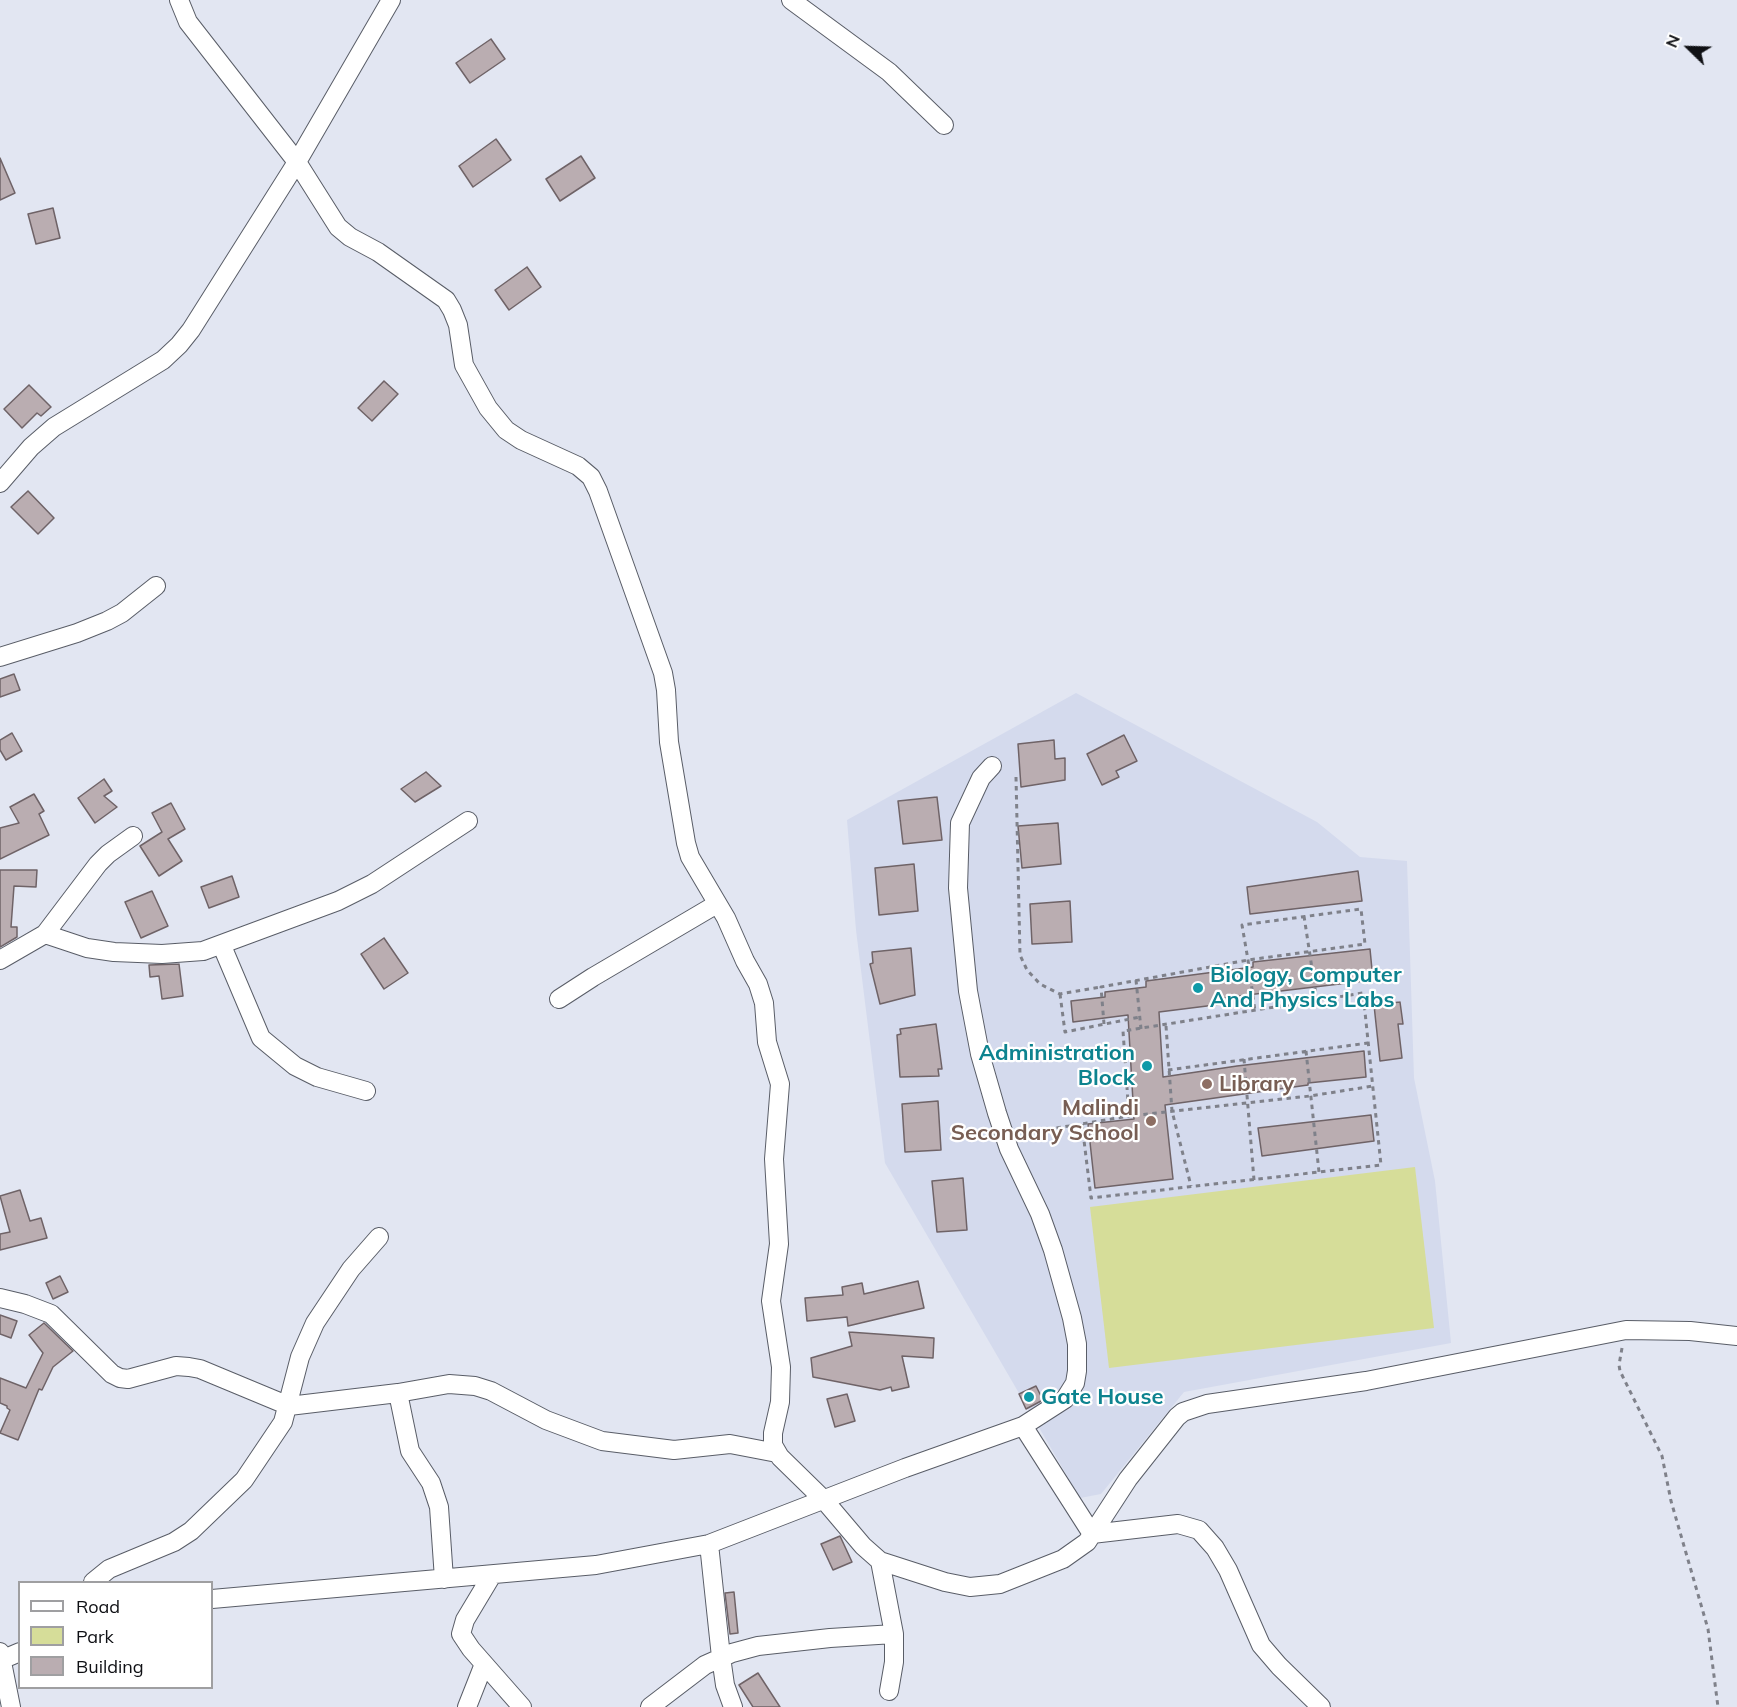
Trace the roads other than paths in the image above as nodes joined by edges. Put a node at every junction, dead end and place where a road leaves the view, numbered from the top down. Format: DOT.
graph roads {
  1 [pos="179,0"];
  2 [pos="391,0"];
  3 [pos="791,0"];
  4 [pos="944,125"];
  5 [pos="297,162"];
  6 [pos="0,483"];
  7 [pos="156,586"];
  8 [pos="0,657"];
  9 [pos="992,766"];
  10 [pos="468,822"];
  11 [pos="132,836"];
  12 [pos="717,904"];
  13 [pos="45,934"];
  14 [pos="222,945"];
  15 [pos="0,960"];
  16 [pos="559,999"];
  17 [pos="366,1091"];
  18 [pos="379,1237"];
  19 [pos="0,1298"];
  20 [pos="1737,1336"];
  21 [pos="398,1393"];
  22 [pos="289,1406"];
  23 [pos="1023,1426"];
  24 [pos="777,1453"];
  25 [pos="824,1500"];
  26 [pos="1092,1534"];
  27 [pos="709,1544"];
  28 [pos="880,1561"];
  29 [pos="492,1575"];
  30 [pos="444,1579"];
  31 [pos="94,1581"];
  32 [pos="213,1599"];
  33 [pos="894,1634"];
  34 [pos="18,1652"];
  35 [pos="1,1656"];
  36 [pos="721,1658"];
  37 [pos="484,1664"];
  38 [pos="889,1691"];
  39 [pos="11,1707"];
  40 [pos="467,1707"];
  41 [pos="522,1707"];
  42 [pos="650,1707"];
  43 [pos="733,1707"];
  44 [pos="1321,1707"];
  1 -- 5 [label="street"];
  2 -- 5 [label="street"];
  3 -- 4 [label="street"];
  5 -- 6 [label="street"];
  5 -- 12 [label="street"];
  7 -- 8 [label="street"];
  9 -- 23 [label="street"];
  10 -- 14 [label="street"];
  11 -- 13 [label="street"];
  12 -- 16 [label="street"];
  12 -- 24 [label="street"];
  13 -- 14 [label="street"];
  13 -- 15 [label="street"];
  14 -- 17 [label="street"];
  18 -- 22 [label="street"];
  19 -- 22 [label="street"];
  20 -- 26 [label="street"];
  21 -- 22 [label="street"];
  21 -- 24 [label="street"];
  21 -- 30 [label="street"];
  22 -- 31 [label="street"];
  23 -- 25 [label="street"];
  23 -- 26 [label="street"];
  24 -- 25 [label="street"];
  25 -- 27 [label="street"];
  25 -- 28 [label="street"];
  26 -- 28 [label="street"];
  26 -- 44 [label="street"];
  27 -- 29 [label="street"];
  27 -- 36 [label="street"];
  28 -- 33 [label="street"];
  29 -- 30 [label="street"];
  29 -- 37 [label="street"];
  30 -- 32 [label="street"];
  33 -- 36 [label="street"];
  33 -- 38 [label="street"];
  34 -- 35 [label="street"];
  35 -- 39 [label="street"];
  36 -- 42 [label="street"];
  36 -- 43 [label="street"];
  37 -- 40 [label="street"];
  37 -- 41 [label="street"];
}
